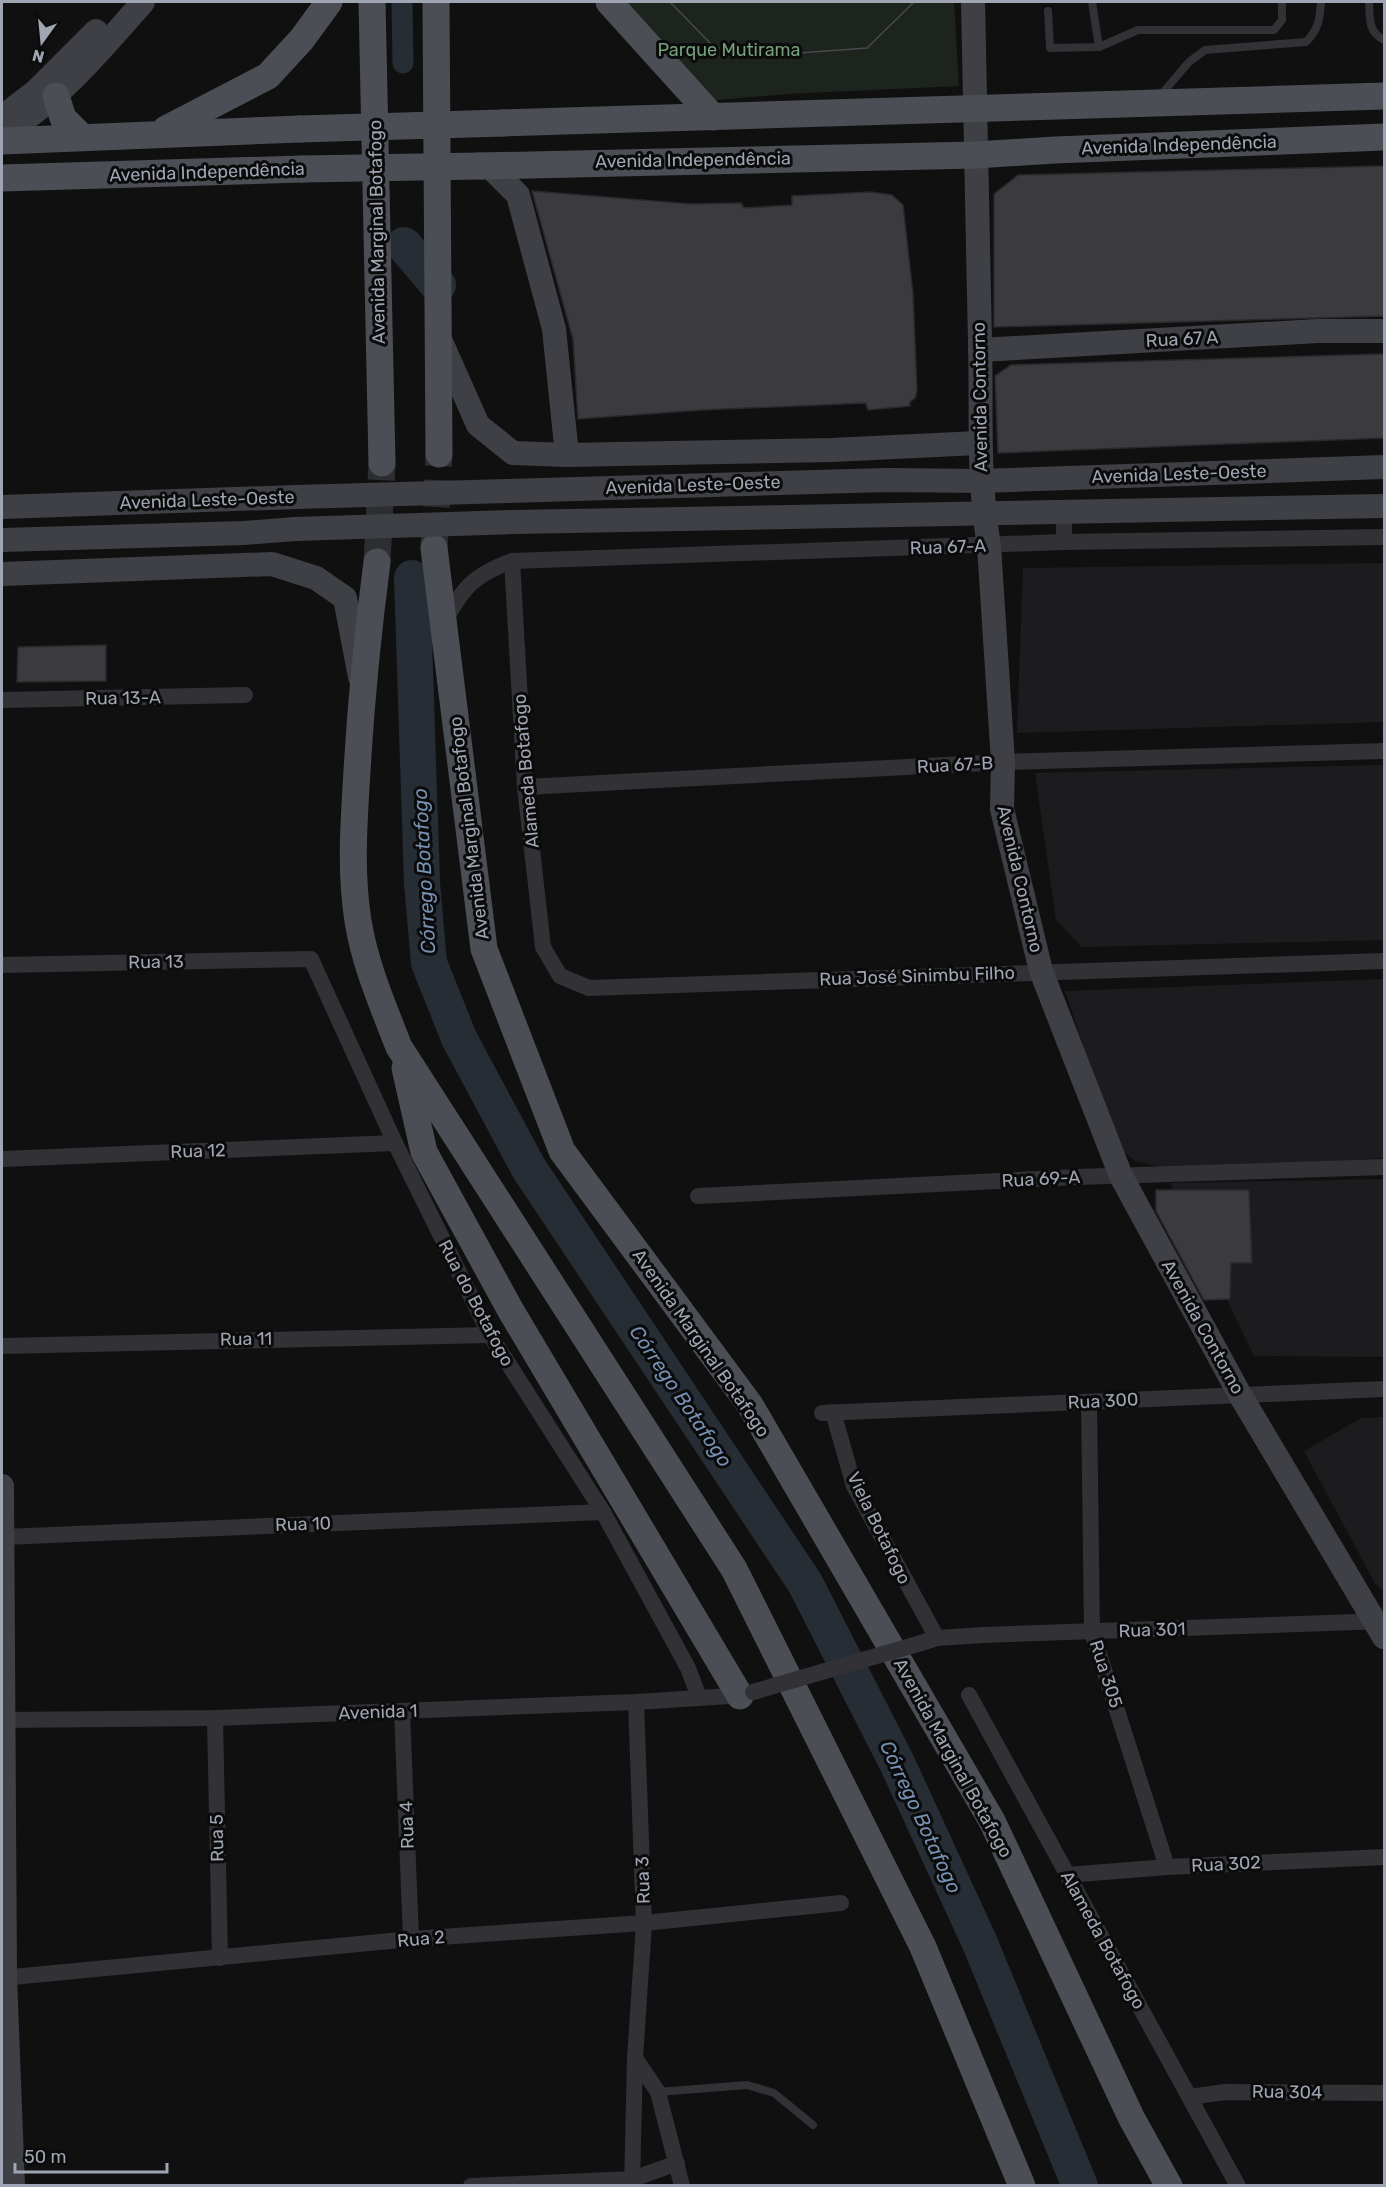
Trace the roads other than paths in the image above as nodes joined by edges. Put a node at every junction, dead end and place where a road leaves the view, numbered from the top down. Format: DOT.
graph roads {
  1 [pos="125,2"];
  2 [pos="143,2"];
  3 [pos="329,2"];
  4 [pos="372,2"];
  5 [pos="436,2"];
  6 [pos="609,2"];
  7 [pos="973,2"];
  8 [pos="1092,2"];
  9 [pos="1282,2"];
  10 [pos="1321,2"];
  11 [pos="1369,2"];
  12 [pos="1048,12"];
  13 [pos="1384,40"];
  14 [pos="1099,47"];
  15 [pos="56,96"];
  16 [pos="1384,96"];
  17 [pos="1155,103"];
  18 [pos="975,111"];
  19 [pos="2,117"];
  20 [pos="713,117"];
  21 [pos="2,134"];
  22 [pos="155,134"];
  23 [pos="81,136"];
  24 [pos="1384,138"];
  25 [pos="2,141"];
  26 [pos="976,155"];
  27 [pos="484,165"];
  28 [pos="2,178"];
  29 [pos="1384,331"];
  30 [pos="438,334"];
  31 [pos="980,350"];
  32 [pos="978,443"];
  33 [pos="832,450"];
  34 [pos="439,454"];
  35 [pos="567,455"];
  36 [pos="382,463"];
  37 [pos="1384,467"];
  38 [pos="887,480"];
  39 [pos="981,481"];
  40 [pos="1384,506"];
  41 [pos="2,507"];
  42 [pos="1064,513"];
  43 [pos="984,514"];
  44 [pos="1384,537"];
  45 [pos="2,540"];
  46 [pos="1064,542"];
  47 [pos="989,546"];
  48 [pos="435,548"];
  49 [pos="512,561"];
  50 [pos="377,562"];
  51 [pos="4,572"];
  52 [pos="444,624"];
  53 [pos="363,692"];
  54 [pos="245,695"];
  55 [pos="2,700"];
  56 [pos="1384,751"];
  57 [pos="1003,762"];
  58 [pos="525,786"];
  59 [pos="311,959"];
  60 [pos="1384,961"];
  61 [pos="2,965"];
  62 [pos="1041,971"];
  63 [pos="560,976"];
  64 [pos="399,1047"];
  65 [pos="395,1143"];
  66 [pos="2,1159"];
  67 [pos="1384,1167"];
  68 [pos="1121,1176"];
  69 [pos="698,1196"];
  70 [pos="490,1335"];
  71 [pos="2,1346"];
  72 [pos="1384,1389"];
  73 [pos="1239,1393"];
  74 [pos="1089,1402"];
  75 [pos="828,1413"];
  76 [pos="2,1486"];
  77 [pos="603,1512"];
  78 [pos="2,1537"];
  79 [pos="1381,1626"];
  80 [pos="1092,1632"];
  81 [pos="929,1641"];
  82 [pos="747,1694"];
  83 [pos="969,1695"];
  84 [pos="699,1697"];
  85 [pos="636,1702"];
  86 [pos="402,1711"];
  87 [pos="215,1718"];
  88 [pos="2,1720"];
  89 [pos="1384,1857"];
  90 [pos="1167,1867"];
  91 [pos="1067,1875"];
  92 [pos="840,1903"];
  93 [pos="644,1923"];
  94 [pos="411,1939"];
  95 [pos="220,1958"];
  96 [pos="3,1978"];
  97 [pos="635,2058"];
  98 [pos="658,2092"];
  99 [pos="1384,2093"];
  100 [pos="1190,2097"];
  101 [pos="813,2125"];
  102 [pos="677,2163"];
  103 [pos="632,2182"];
  104 [pos="13,2186"];
  105 [pos="471,2186"];
  106 [pos="682,2186"];
  107 [pos="1022,2186"];
  108 [pos="1169,2186"];
  109 [pos="1238,2186"];
  1 -- 19 [label="main road"];
  2 -- 15 [label="main road"];
  3 -- 22 [label="main road"];
  4 -- 36 [label="main road, Avenida Marginal Botafogo"];
  5 -- 30 [label="main road"];
  6 -- 20 [label="main road"];
  7 -- 18 [label="main road, Avenida Contorno"];
  8 -- 14 [label="lane"];
  9 -- 14 [label="lane"];
  10 -- 17 [label="lane"];
  11 -- 13 [label="lane"];
  12 -- 14 [label="lane"];
  15 -- 21 [label="main road"];
  15 -- 23 [label="main road"];
  16 -- 17 [label="main road"];
  17 -- 18 [label="main road"];
  18 -- 20 [label="main road"];
  18 -- 26 [label="main road, Avenida Contorno"];
  20 -- 22 [label="main road, bridge"];
  22 -- 23 [label="main road"];
  23 -- 25 [label="main road"];
  24 -- 26 [label="main road, Avenida Independência"];
  26 -- 27 [label="main road, Avenida Independência"];
  26 -- 31 [label="main road, Avenida Contorno"];
  27 -- 28 [label="main road, Avenida Independência, bridge"];
  27 -- 35 [label="main road"];
  29 -- 31 [label="main road, Rua 67 A"];
  30 -- 34 [label="main road"];
  30 -- 35 [label="main road"];
  31 -- 32 [label="main road, Avenida Contorno"];
  32 -- 33 [label="main road"];
  32 -- 39 [label="main road, Avenida Contorno"];
  33 -- 35 [label="main road"];
  33 -- 38 [label="main road"];
  37 -- 39 [label="main road, Avenida Leste-Oeste"];
  38 -- 39 [label="main road, Avenida Leste-Oeste"];
  38 -- 41 [label="main road, Avenida Leste-Oeste, bridge"];
  39 -- 43 [label="main road, Avenida Contorno"];
  40 -- 42 [label="main road, Avenida Leste-Oeste"];
  42 -- 43 [label="main road, Avenida Leste-Oeste"];
  42 -- 46 [label="street"];
  43 -- 45 [label="main road, Avenida Leste-Oeste, bridge"];
  43 -- 47 [label="main road, Avenida Contorno"];
  44 -- 46 [label="street, Rua 67-A"];
  46 -- 47 [label="street, Rua 67-A"];
  47 -- 49 [label="street, Rua 67-A"];
  47 -- 57 [label="main road, Avenida Contorno"];
  48 -- 52 [label="main road, Avenida Marginal Botafogo"];
  49 -- 52 [label="street"];
  49 -- 58 [label="street, Alameda Botafogo"];
  50 -- 53 [label="main road"];
  51 -- 53 [label="main road"];
  52 -- 108 [label="main road, Avenida Marginal Botafogo"];
  53 -- 64 [label="main road"];
  54 -- 55 [label="street, Rua 13-A"];
  56 -- 57 [label="street, Rua 67-B"];
  57 -- 58 [label="street, Rua 67-B"];
  57 -- 62 [label="main road, Avenida Contorno"];
  58 -- 63 [label="street, Alameda Botafogo"];
  59 -- 61 [label="street, Rua 13"];
  59 -- 65 [label="street, Rua do Botafogo"];
  60 -- 62 [label="street, Rua José Sinimbu Filho"];
  62 -- 63 [label="street, Rua José Sinimbu Filho"];
  62 -- 68 [label="main road, Avenida Contorno"];
  64 -- 82 [label="main road"];
  64 -- 107 [label="main road"];
  65 -- 66 [label="street, Rua 12"];
  65 -- 70 [label="street, Rua do Botafogo"];
  67 -- 68 [label="street, Rua 69-A"];
  68 -- 69 [label="street, Rua 69-A"];
  68 -- 73 [label="main road, Avenida Contorno"];
  70 -- 71 [label="street, Rua 11"];
  70 -- 77 [label="street, Rua do Botafogo"];
  72 -- 73 [label="street, Rua 300"];
  73 -- 74 [label="street, Rua 300"];
  73 -- 79 [label="main road, Avenida Contorno"];
  74 -- 75 [label="street, Rua 300"];
  74 -- 80 [label="street, Rua 305"];
  75 -- 81 [label="street, Viela Botafogo"];
  76 -- 78 [label="main road"];
  77 -- 78 [label="street, Rua 10"];
  77 -- 84 [label="street, Rua do Botafogo"];
  78 -- 88 [label="main road"];
  79 -- 80 [label="street, Rua 301"];
  80 -- 81 [label="street, Rua 301"];
  80 -- 90 [label="street, Rua 305"];
  81 -- 82 [label="street, Rua 301, bridge"];
  82 -- 84 [label="street, Avenida 1"];
  83 -- 91 [label="street, Alameda Botafogo"];
  84 -- 85 [label="street, Avenida 1"];
  85 -- 86 [label="street, Avenida 1"];
  85 -- 93 [label="street, Rua 3"];
  86 -- 87 [label="street, Avenida 1"];
  86 -- 94 [label="street, Rua 4"];
  87 -- 88 [label="street, Avenida 1"];
  87 -- 95 [label="street, Rua 5"];
  88 -- 96 [label="main road"];
  89 -- 90 [label="street, Rua 302"];
  90 -- 91 [label="street, Rua 302"];
  91 -- 100 [label="street, Alameda Botafogo"];
  92 -- 93 [label="street, Rua 2"];
  93 -- 94 [label="street, Rua 2"];
  93 -- 97 [label="street, Rua 3"];
  94 -- 95 [label="street, Rua 2"];
  95 -- 96 [label="street, Rua 2"];
  96 -- 104 [label="main road"];
  97 -- 98 [label="street"];
  97 -- 103 [label="street, Rua 3"];
  98 -- 101 [label="lane"];
  98 -- 102 [label="street"];
  99 -- 100 [label="street, Rua 304"];
  100 -- 109 [label="street, Alameda Botafogo"];
  102 -- 103 [label="street"];
  102 -- 106 [label="street"];
  103 -- 105 [label="street"];
}
